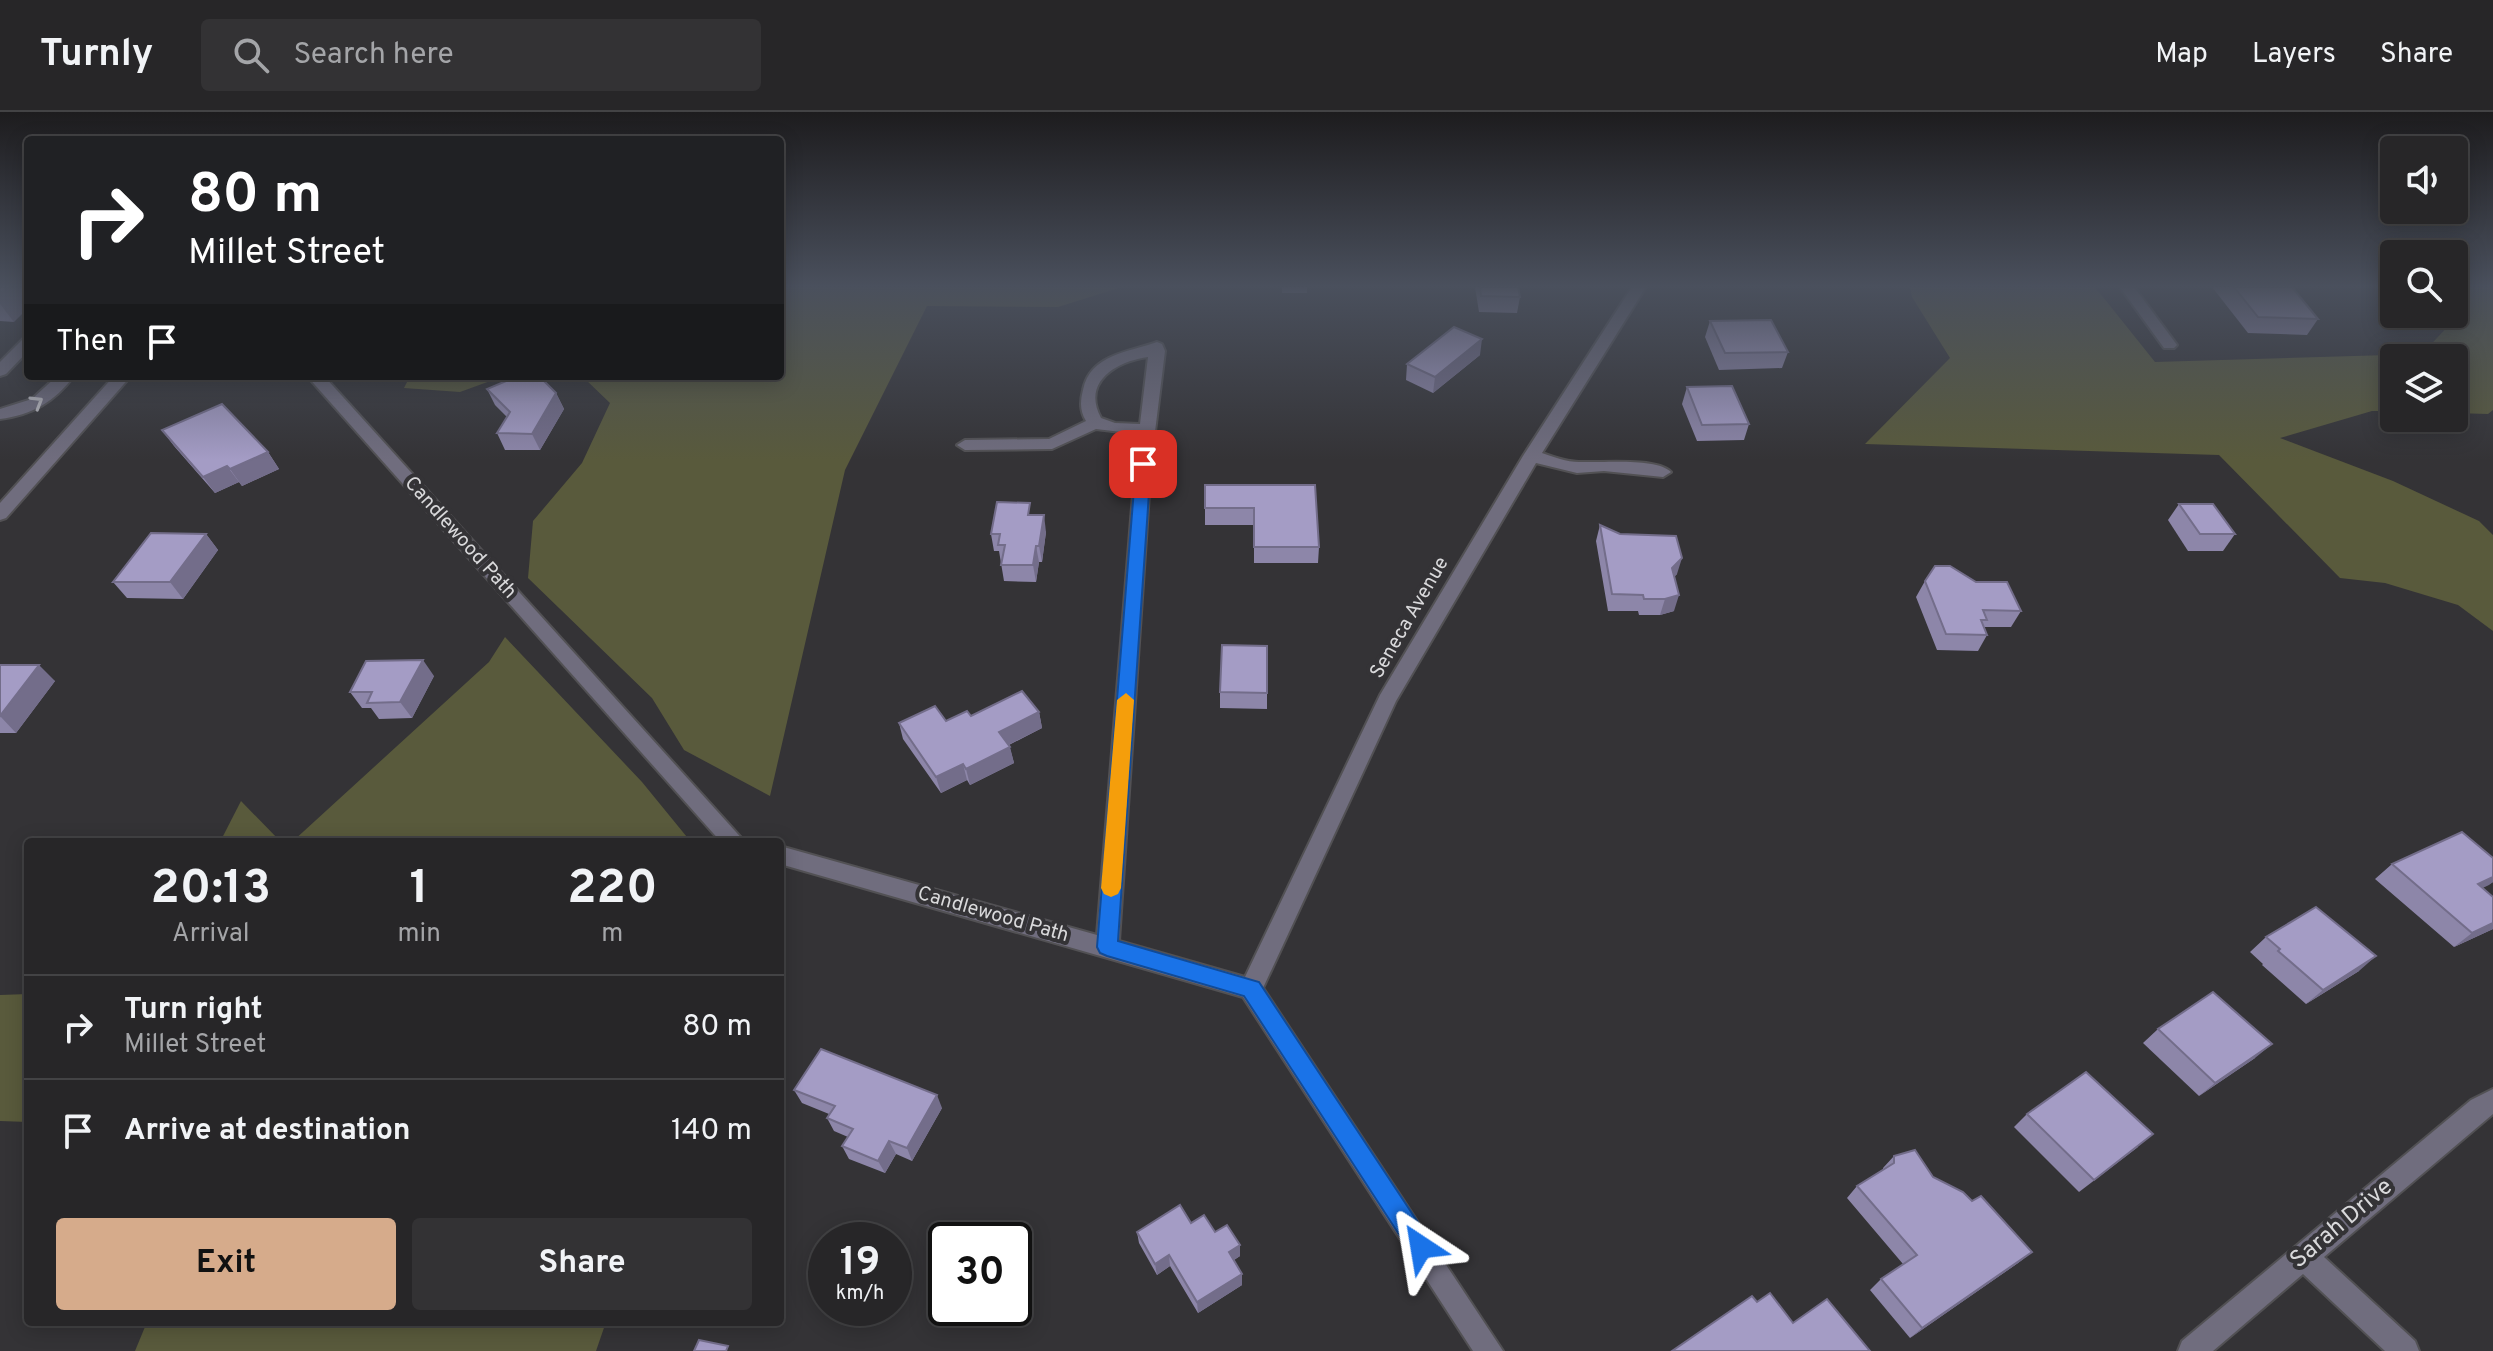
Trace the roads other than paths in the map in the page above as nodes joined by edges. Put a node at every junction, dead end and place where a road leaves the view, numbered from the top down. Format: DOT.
graph roads {
  1 [pos="1602,345"];
  2 [pos="24,346"];
  3 [pos="0,371"];
  4 [pos="62,380"];
  5 [pos="119,380"];
  6 [pos="319,380"];
  7 [pos="0,414"];
  8 [pos="1097,422"];
  9 [pos="1148,429"];
  10 [pos="965,445"];
  11 [pos="1531,456"];
  12 [pos="1663,472"];
  13 [pos="0,514"];
  14 [pos="730,838"];
  15 [pos="784,856"];
  16 [pos="1107,947"];
  17 [pos="1251,989"];
  18 [pos="2493,1101"];
  19 [pos="2303,1256"];
  20 [pos="1489,1351"];
  21 [pos="2192,1351"];
  22 [pos="2405,1351"];
  1 -- 11 [label="street, Seneca Avenue"];
  2 -- 3 [label="street"];
  7 -- 4 [label="street, one-way"];
  5 -- 13 [label="street"];
  6 -- 14 [label="street, Candlewood Path"];
  8 -- 9 [label="street"];
  8 -- 9 [label="street"];
  8 -- 10 [label="street"];
  9 -- 16 [label="street"];
  11 -- 12 [label="street"];
  11 -- 17 [label="street, Seneca Avenue"];
  15 -- 16 [label="street, Candlewood Path"];
  16 -- 17 [label="street, Candlewood Path"];
  17 -- 20 [label="street"];
  18 -- 19 [label="street, Sarah Drive"];
  19 -- 21 [label="street, Sarah Drive"];
  19 -- 22 [label="street"];
}
